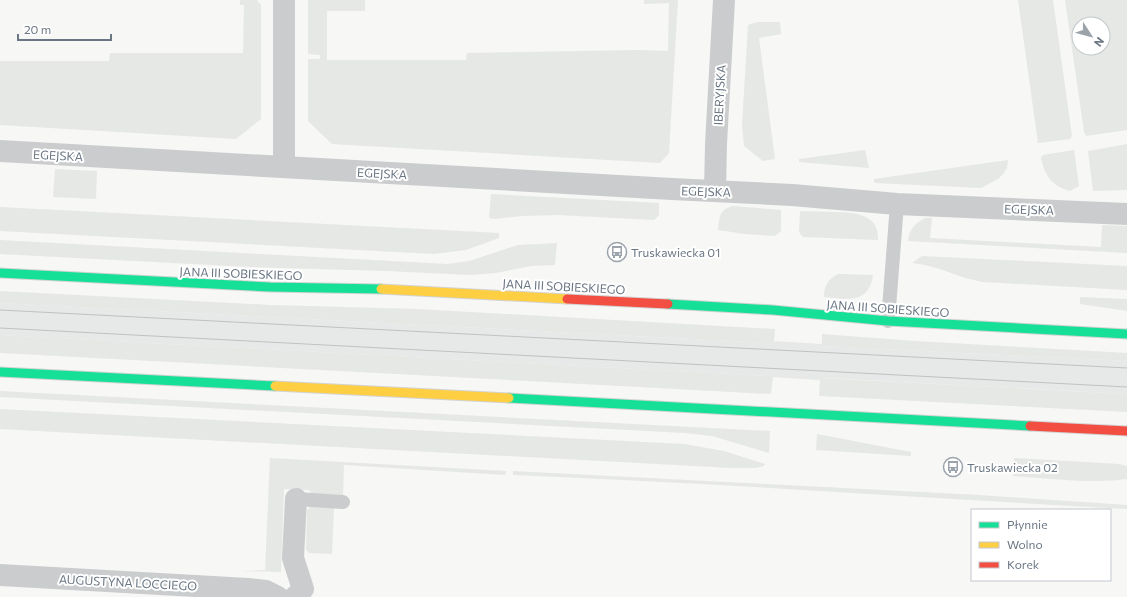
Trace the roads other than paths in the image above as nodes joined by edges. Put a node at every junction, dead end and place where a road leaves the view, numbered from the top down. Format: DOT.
graph roads {
  1 [pos="284,0"];
  2 [pos="724,0"];
  3 [pos="0,151"];
  4 [pos="284,167"];
  5 [pos="715,191"];
  6 [pos="897,204"];
  7 [pos="1127,214"];
  8 [pos="0,273"];
  9 [pos="888,321"];
  10 [pos="1127,334"];
  11 [pos="0,372"];
  12 [pos="1127,431"];
  13 [pos="296,499"];
  14 [pos="343,502"];
  15 [pos="0,575"];
  16 [pos="278,597"];
  17 [pos="295,597"];
  1 -- 4 [label="street"];
  2 -- 5 [label="street, IBERYJSKA"];
  3 -- 4 [label="street, EGEJSKA"];
  4 -- 5 [label="street, EGEJSKA"];
  5 -- 6 [label="street, EGEJSKA"];
  6 -- 7 [label="street, EGEJSKA"];
  6 -- 9 [label="lane"];
  8 -- 9 [label="main road, JANA III SOBIESKIEGO"];
  9 -- 10 [label="main road, JANA III SOBIESKIEGO"];
  11 -- 12 [label="main road"];
  13 -- 14 [label="lane"];
  13 -- 17 [label="street"];
  15 -- 16 [label="street, AUGUSTYNA LOCCIEGO"];
}
